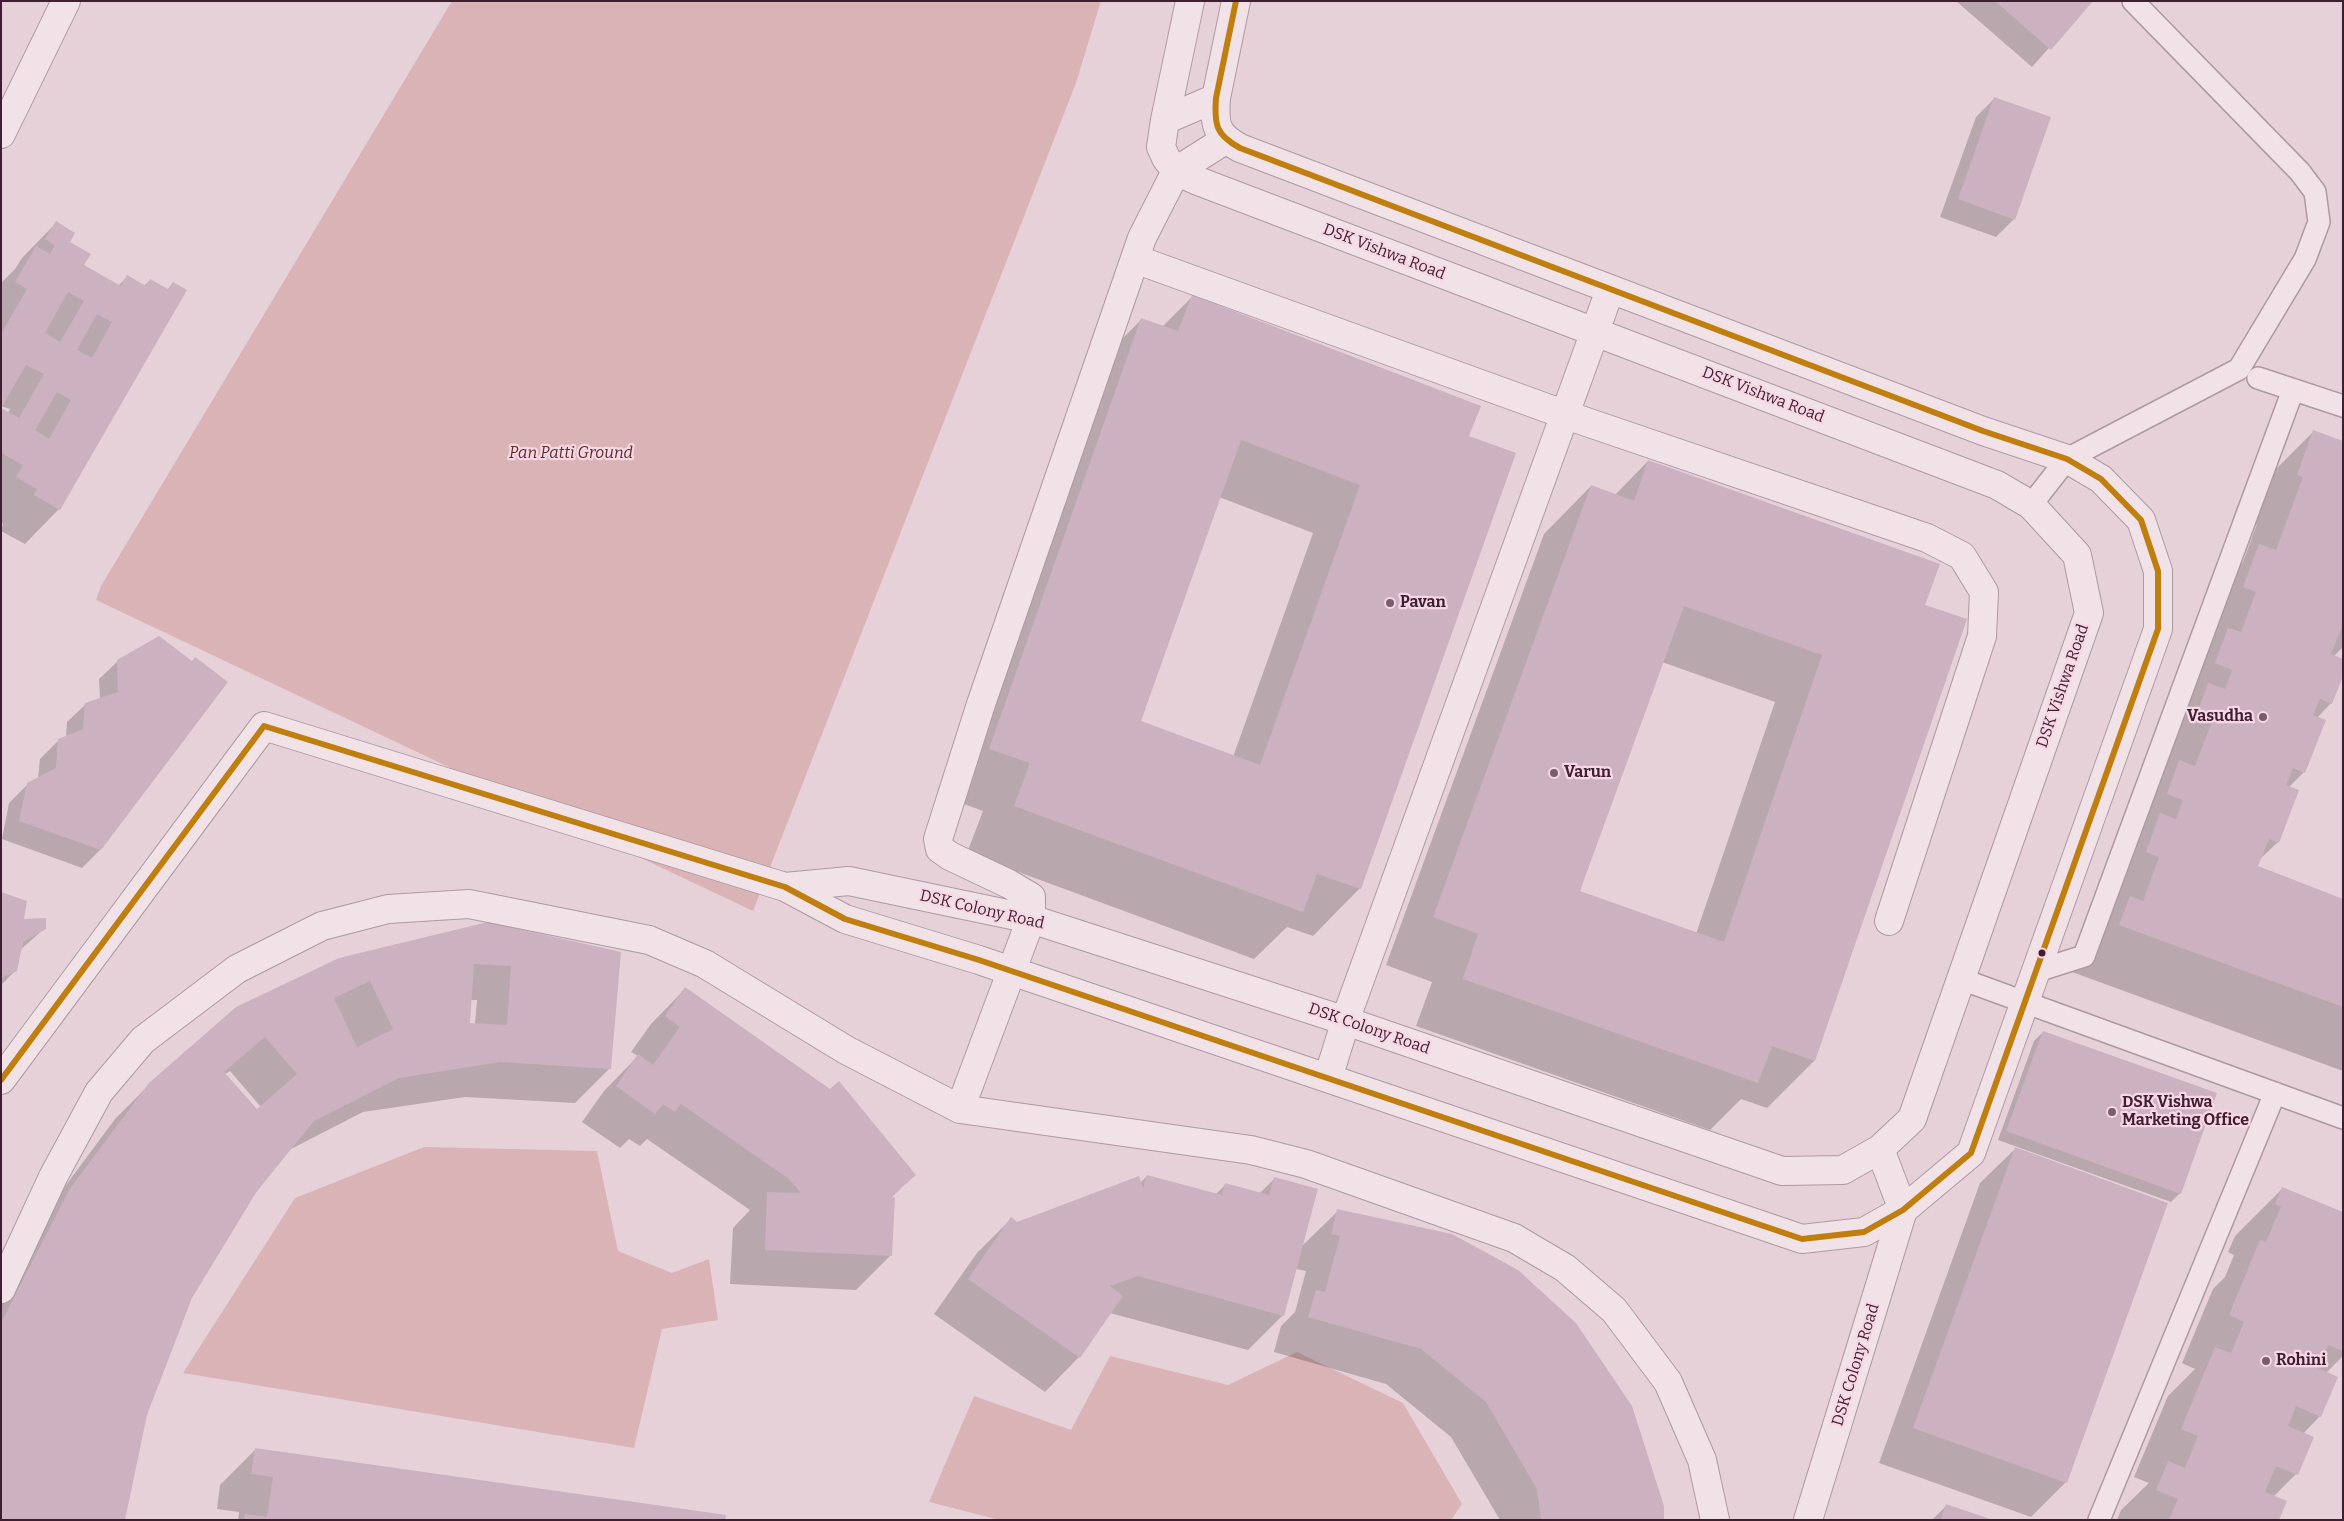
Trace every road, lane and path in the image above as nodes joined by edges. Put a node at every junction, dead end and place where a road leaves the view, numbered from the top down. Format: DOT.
graph roads {
  1 [pos="66,1"];
  2 [pos="1190,1"];
  3 [pos="1236,1"];
  4 [pos="2133,1"];
  5 [pos="1216,98"];
  6 [pos="1165,120"];
  7 [pos="1,134"];
  8 [pos="1225,140"];
  9 [pos="1176,171"];
  10 [pos="1135,259"];
  11 [pos="1610,290"];
  12 [pos="1595,332"];
  13 [pos="2258,378"];
  14 [pos="2293,390"];
  15 [pos="2343,406"];
  16 [pos="1566,415"];
  17 [pos="2067,459"];
  18 [pos="2031,505"];
  19 [pos="785,887"];
  20 [pos="1031,919"];
  21 [pos="1889,921"];
  22 [pos="1012,971"];
  23 [pos="2034,972"];
  24 [pos="1961,979"];
  25 [pos="2024,1002"];
  26 [pos="1346,1021"];
  27 [pos="1328,1078"];
  28 [pos="1,1080"];
  29 [pos="2275,1093"];
  30 [pos="960,1109"];
  31 [pos="2343,1118"];
  32 [pos="1880,1149"];
  33 [pos="1903,1210"];
  34 [pos="1,1289"];
  35 [pos="1715,1520"];
  36 [pos="1808,1520"];
  37 [pos="2099,1520"];
  1 -- 7 [label="street"];
  2 -- 6 [label="street"];
  3 -- 5 [label="street"];
  4 -- 17 [label="lane"];
  5 -- 6 [label="street"];
  5 -- 8 [label="street"];
  6 -- 9 [label="street"];
  8 -- 9 [label="street"];
  8 -- 11 [label="street"];
  9 -- 10 [label="street"];
  9 -- 12 [label="street, DSK Vishwa Road"];
  10 -- 16 [label="street"];
  10 -- 20 [label="street"];
  11 -- 12 [label="street"];
  11 -- 17 [label="street"];
  12 -- 16 [label="street"];
  12 -- 18 [label="street, DSK Vishwa Road"];
  13 -- 14 [label="lane"];
  14 -- 15 [label="lane"];
  14 -- 23 [label="lane"];
  16 -- 21 [label="street"];
  16 -- 26 [label="street"];
  17 -- 18 [label="lane"];
  17 -- 23 [label="street"];
  18 -- 24 [label="street, DSK Vishwa Road"];
  19 -- 20 [label="street, DSK Colony Road"];
  19 -- 22 [label="street, DSK Colony Road"];
  19 -- 28 [label="street, DSK Colony Road"];
  20 -- 22 [label="street"];
  20 -- 26 [label="street, DSK Colony Road"];
  22 -- 27 [label="street, DSK Colony Road"];
  22 -- 30 [label="street"];
  23 -- 25 [label="street"];
  24 -- 25 [label="lane"];
  24 -- 32 [label="street, DSK Vishwa Road"];
  25 -- 29 [label="lane"];
  25 -- 33 [label="street"];
  26 -- 27 [label="street"];
  26 -- 32 [label="street, DSK Colony Road"];
  27 -- 33 [label="street, DSK Colony Road"];
  29 -- 31 [label="lane"];
  29 -- 37 [label="lane"];
  30 -- 34 [label="street"];
  30 -- 35 [label="street"];
  32 -- 33 [label="street"];
  33 -- 36 [label="street, DSK Colony Road"];
}
